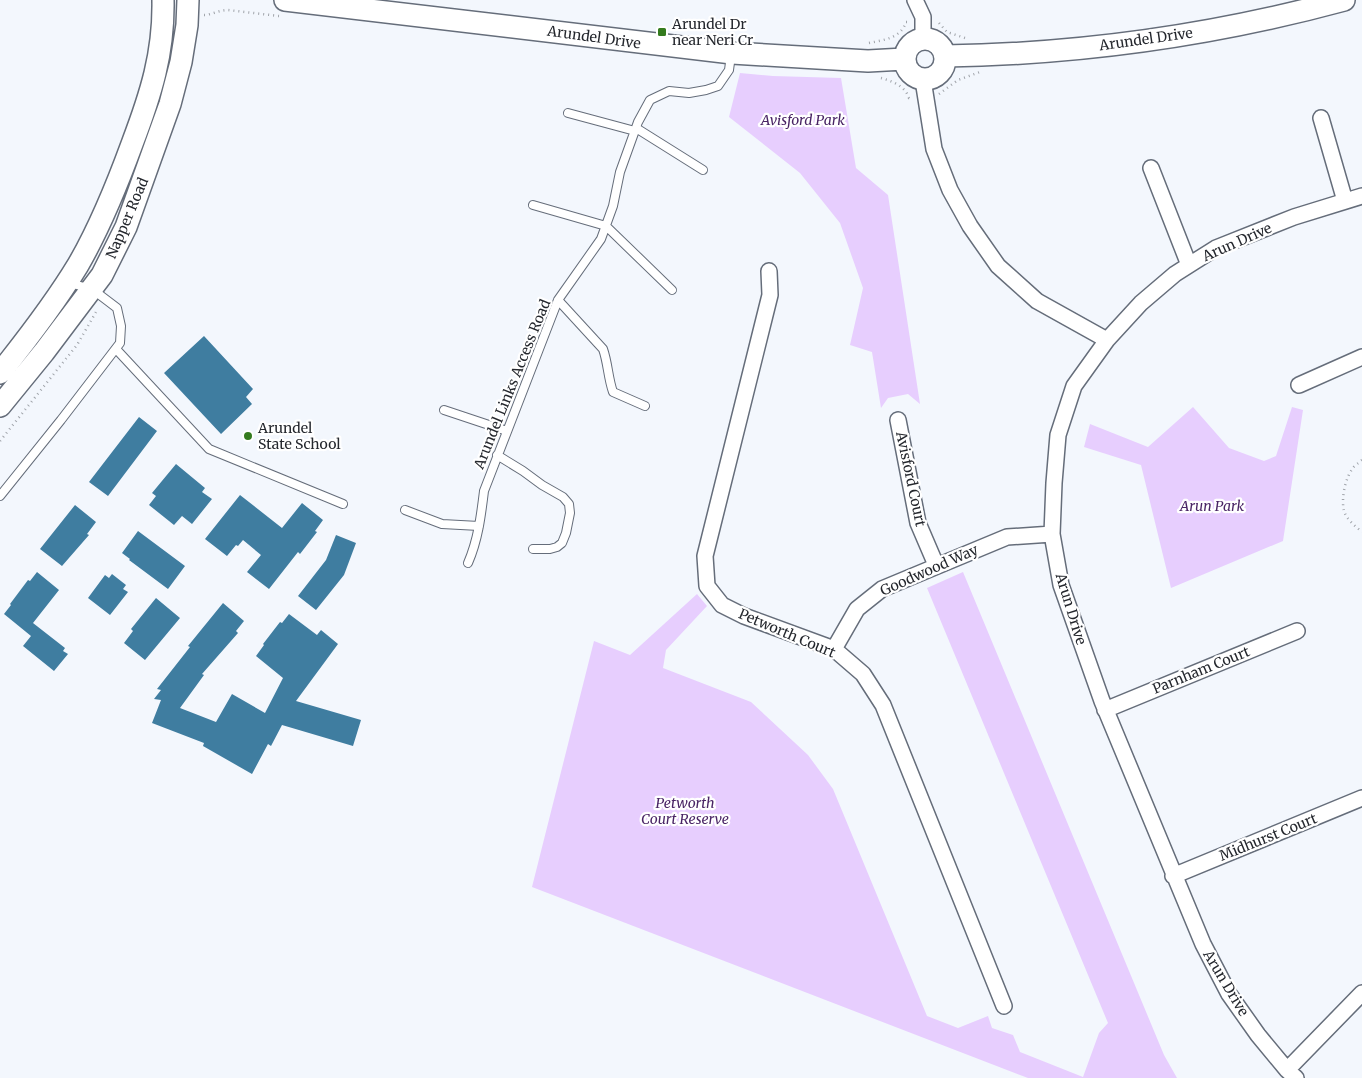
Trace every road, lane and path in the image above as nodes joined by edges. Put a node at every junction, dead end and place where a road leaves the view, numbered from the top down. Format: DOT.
graph roads {
  1 [pos="163,0"];
  2 [pos="188,0"];
  3 [pos="285,0"];
  4 [pos="914,0"];
  5 [pos="1344,0"];
  6 [pos="939,22"];
  7 [pos="923,38"];
  8 [pos="971,39"];
  9 [pos="732,53"];
  10 [pos="945,56"];
  11 [pos="904,59"];
  12 [pos="986,70"];
  13 [pos="930,87"];
  14 [pos="568,113"];
  15 [pos="1321,118"];
  16 [pos="635,130"];
  17 [pos="1151,168"];
  18 [pos="703,170"];
  19 [pos="1362,196"];
  20 [pos="1345,201"];
  21 [pos="533,205"];
  22 [pos="606,226"];
  23 [pos="1189,265"];
  24 [pos="769,271"];
  25 [pos="67,283"];
  26 [pos="92,289"];
  27 [pos="672,290"];
  28 [pos="558,300"];
  29 [pos="1107,340"];
  30 [pos="116,349"];
  31 [pos="1362,357"];
  32 [pos="0,373"];
  33 [pos="1299,385"];
  34 [pos="0,406"];
  35 [pos="645,406"];
  36 [pos="444,410"];
  37 [pos="898,420"];
  38 [pos="507,432"];
  39 [pos="497,455"];
  40 [pos="1362,460"];
  41 [pos="0,496"];
  42 [pos="343,504"];
  43 [pos="405,510"];
  44 [pos="480,526"];
  45 [pos="1362,532"];
  46 [pos="1052,534"];
  47 [pos="533,549"];
  48 [pos="468,563"];
  49 [pos="936,565"];
  50 [pos="1297,631"];
  51 [pos="834,649"];
  52 [pos="1105,710"];
  53 [pos="1362,798"];
  54 [pos="1173,876"];
  55 [pos="1362,993"];
  56 [pos="1004,1006"];
  57 [pos="1292,1074"];
  1 -- 25 [label="main road, Napper Road"];
  2 -- 26 [label="main road, Napper Road"];
  3 -- 9 [label="main road, Arundel Drive"];
  4 -- 7 [label="street"];
  5 -- 10 [label="main road, Arundel Drive"];
  6 -- 8 [label="path"];
  7 -- 10 [label="main road"];
  7 -- 11 [label="main road"];
  9 -- 11 [label="main road, Arundel Drive"];
  9 -- 16 [label="lane, Arundel Links Access Road"];
  10 -- 13 [label="main road"];
  11 -- 13 [label="main road"];
  12 -- 13 [label="path"];
  13 -- 29 [label="street"];
  14 -- 16 [label="lane"];
  15 -- 20 [label="street"];
  16 -- 18 [label="lane"];
  16 -- 22 [label="lane, Arundel Links Access Road"];
  17 -- 23 [label="street"];
  19 -- 20 [label="street, Arun Drive"];
  20 -- 23 [label="street, Arun Drive"];
  21 -- 22 [label="lane"];
  22 -- 27 [label="lane"];
  22 -- 28 [label="lane, Arundel Links Access Road"];
  23 -- 29 [label="street, Arun Drive"];
  24 -- 51 [label="street, Petworth Court"];
  25 -- 26 [label="lane"];
  25 -- 32 [label="main road, Napper Road"];
  26 -- 30 [label="lane"];
  26 -- 34 [label="main road, Napper Road"];
  28 -- 35 [label="lane"];
  28 -- 38 [label="lane, Arundel Links Access Road"];
  29 -- 46 [label="street, Arun Drive"];
  30 -- 41 [label="lane"];
  30 -- 42 [label="lane"];
  31 -- 33 [label="street"];
  36 -- 38 [label="lane"];
  37 -- 49 [label="street, Avisford Court"];
  38 -- 39 [label="lane, Arundel Links Access Road"];
  39 -- 44 [label="lane, Arundel Links Access Road"];
  39 -- 47 [label="lane"];
  40 -- 45 [label="path"];
  43 -- 44 [label="lane"];
  44 -- 48 [label="lane, Arundel Links Access Road"];
  46 -- 49 [label="street, Goodwood Way"];
  46 -- 52 [label="street, Arun Drive"];
  49 -- 51 [label="street, Goodwood Way"];
  50 -- 52 [label="street, Parnham Court"];
  51 -- 56 [label="street, Petworth Court"];
  52 -- 54 [label="street, Arun Drive"];
  53 -- 54 [label="street, Midhurst Court"];
  54 -- 57 [label="street, Arun Drive"];
  55 -- 57 [label="street"];
}
